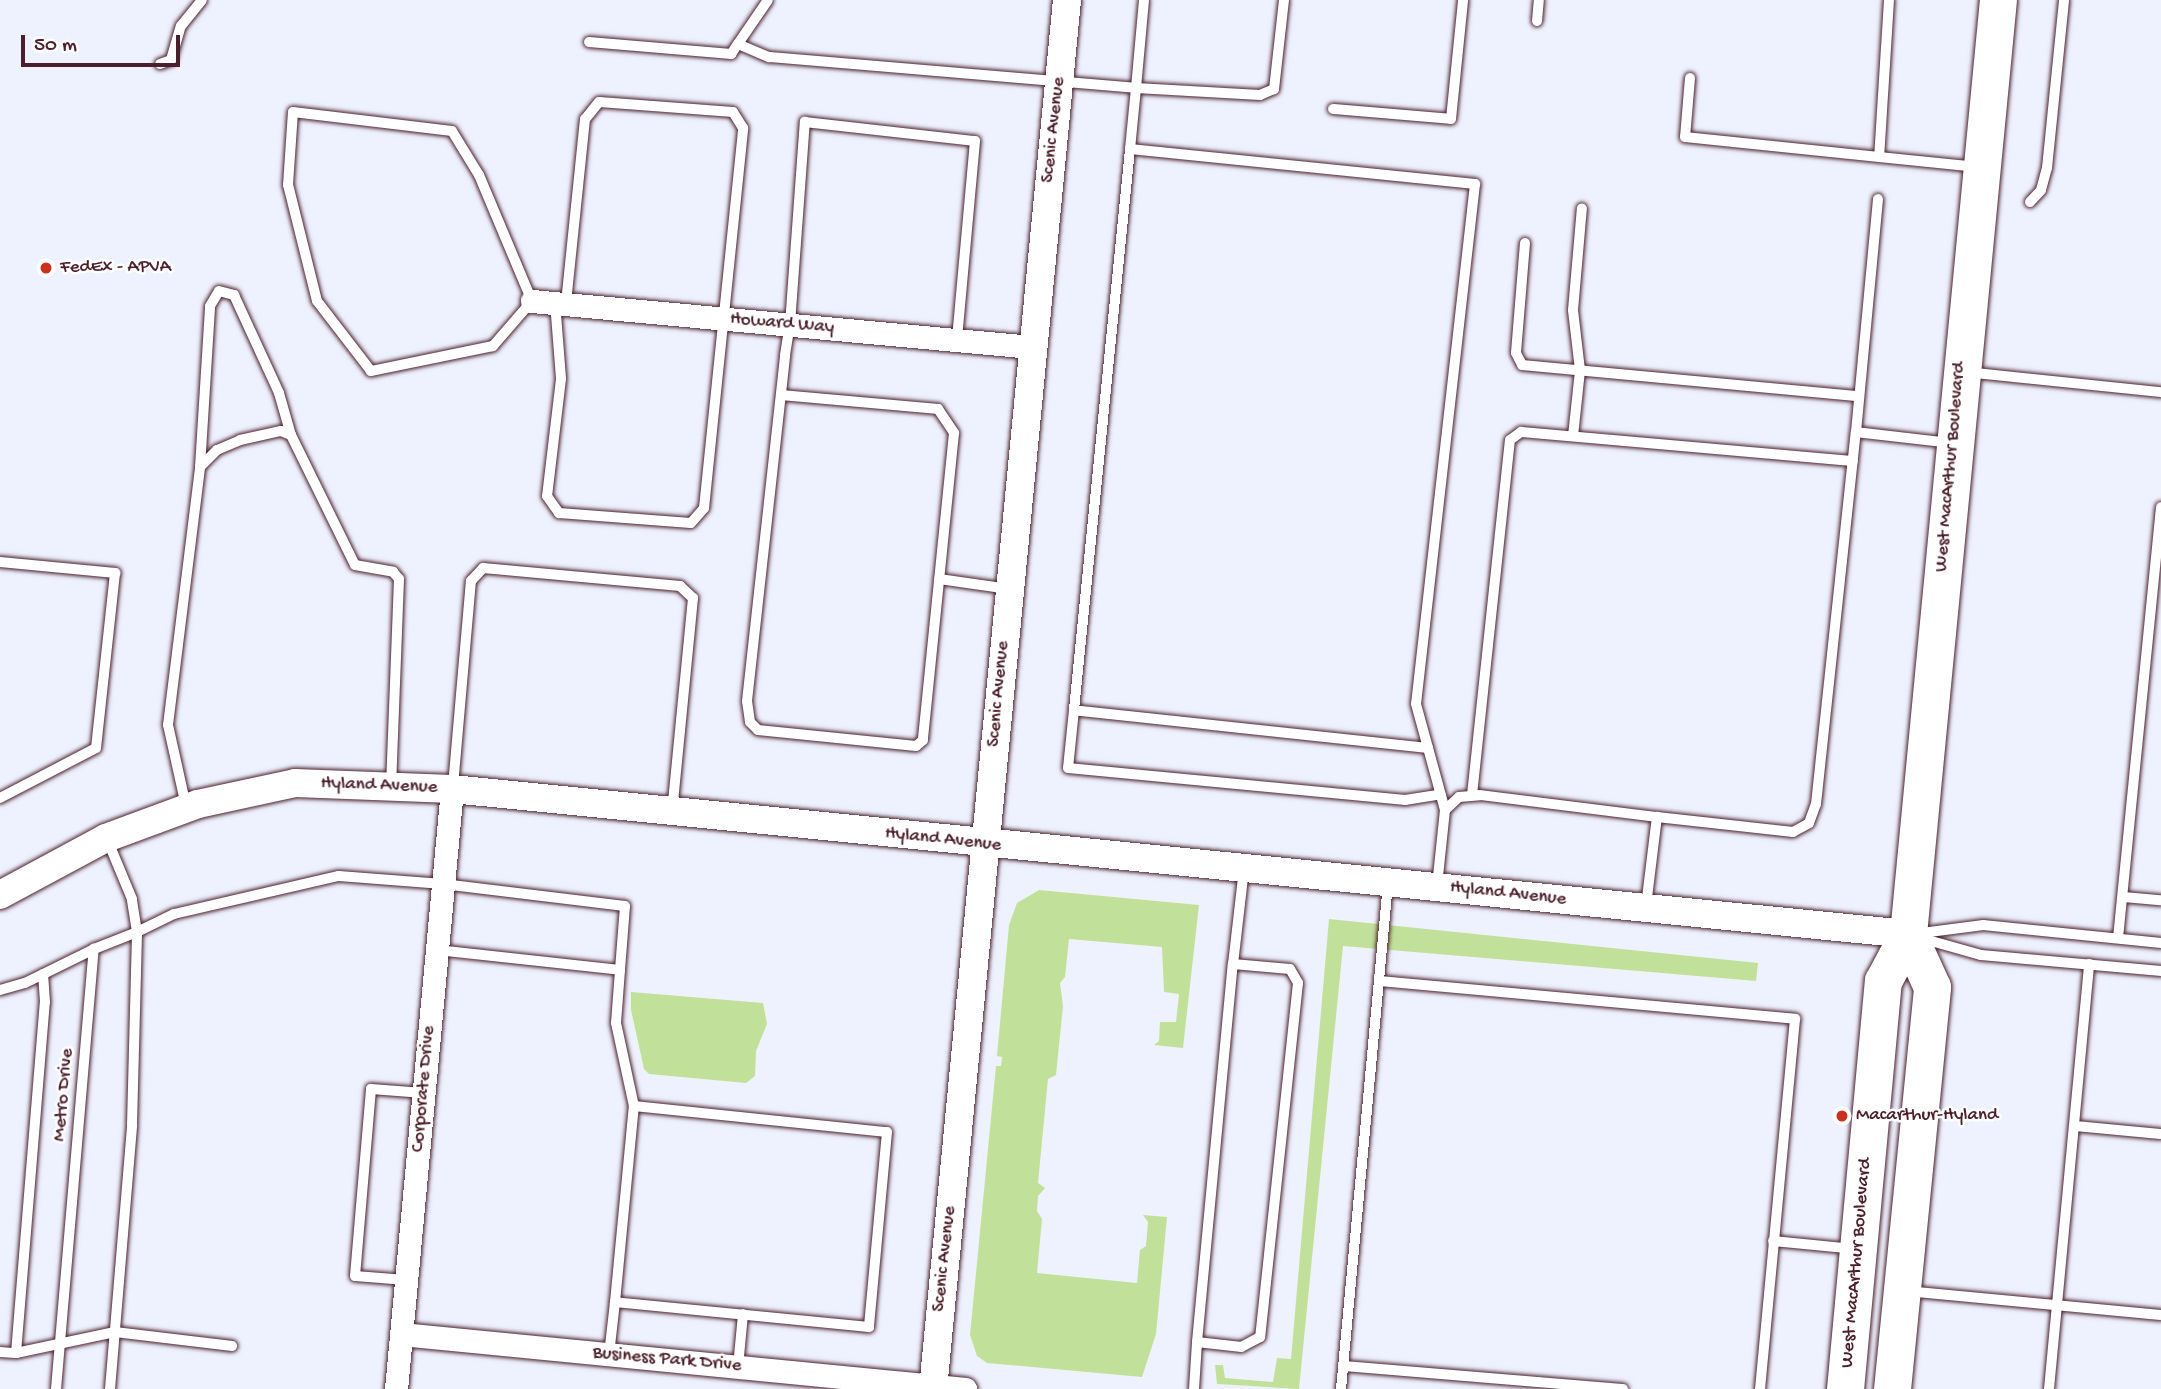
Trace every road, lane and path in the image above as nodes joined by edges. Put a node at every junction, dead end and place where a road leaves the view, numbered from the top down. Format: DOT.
graph roads {
  1 [pos="202,0"];
  2 [pos="768,0"];
  3 [pos="1066,0"];
  4 [pos="1144,0"];
  5 [pos="1284,0"];
  6 [pos="1464,0"];
  7 [pos="1539,0"];
  8 [pos="1889,0"];
  9 [pos="1998,0"];
  10 [pos="2064,0"];
  11 [pos="1537,21"];
  12 [pos="589,42"];
  13 [pos="738,44"];
  14 [pos="160,64"];
  15 [pos="1690,78"];
  16 [pos="1059,80"];
  17 [pos="1136,88"];
  18 [pos="1333,109"];
  19 [pos="1130,149"];
  20 [pos="1879,157"];
  21 [pos="1980,167"];
  22 [pos="1878,199"];
  23 [pos="2030,202"];
  24 [pos="1582,208"];
  25 [pos="1525,243"];
  26 [pos="551,302"];
  27 [pos="722,318"];
  28 [pos="790,324"];
  29 [pos="957,340"];
  30 [pos="1032,347"];
  31 [pos="1580,370"];
  32 [pos="1960,372"];
  33 [pos="2161,391"];
  34 [pos="781,395"];
  35 [pos="1859,396"];
  36 [pos="1856,432"];
  37 [pos="291,435"];
  38 [pos="1573,436"];
  39 [pos="1953,443"];
  40 [pos="1853,461"];
  41 [pos="200,467"];
  42 [pos="2161,507"];
  43 [pos="0,562"];
  44 [pos="939,579"];
  45 [pos="1009,589"];
  46 [pos="1074,710"];
  47 [pos="1428,748"];
  48 [pos="391,787"];
  49 [pos="452,789"];
  50 [pos="1441,794"];
  51 [pos="1472,795"];
  52 [pos="0,798"];
  53 [pos="187,808"];
  54 [pos="1445,810"];
  55 [pos="672,811"];
  56 [pos="1657,817"];
  57 [pos="106,838"];
  58 [pos="986,845"];
  59 [pos="1244,869"];
  60 [pos="1388,883"];
  61 [pos="443,884"];
  62 [pos="1436,887"];
  63 [pos="0,895"];
  64 [pos="2123,897"];
  65 [pos="2161,900"];
  66 [pos="1646,908"];
  67 [pos="137,932"];
  68 [pos="1908,934"];
  69 [pos="2118,938"];
  70 [pos="2161,943"];
  71 [pos="94,949"];
  72 [pos="437,950"];
  73 [pos="1233,964"];
  74 [pos="2089,964"];
  75 [pos="620,970"];
  76 [pos="2161,971"];
  77 [pos="43,974"];
  78 [pos="1379,981"];
  79 [pos="0,990"];
  80 [pos="424,1093"];
  81 [pos="634,1106"];
  82 [pos="2075,1126"];
  83 [pos="2161,1134"];
  84 [pos="1773,1241"];
  85 [pos="1858,1249"];
  86 [pos="406,1280"];
  87 [pos="1902,1291"];
  88 [pos="615,1302"];
  89 [pos="2057,1305"];
  90 [pos="743,1314"];
  91 [pos="2161,1315"];
  92 [pos="115,1332"];
  93 [pos="401,1334"];
  94 [pos="1197,1342"];
  95 [pos="60,1344"];
  96 [pos="232,1346"];
  97 [pos="0,1352"];
  98 [pos="16,1353"];
  99 [pos="609,1355"];
  100 [pos="1343,1366"];
  101 [pos="738,1367"];
  102 [pos="933,1387"];
  103 [pos="56,1389"];
  104 [pos="110,1389"];
  105 [pos="396,1389"];
  106 [pos="965,1389"];
  107 [pos="1194,1389"];
  108 [pos="1341,1389"];
  109 [pos="1623,1389"];
  110 [pos="1760,1389"];
  111 [pos="1845,1389"];
  112 [pos="1892,1389"];
  113 [pos="2049,1389"];
  1 -- 14 [label="lane"];
  2 -- 13 [label="lane"];
  3 -- 16 [label="street, Scenic Avenue"];
  4 -- 17 [label="lane"];
  5 -- 17 [label="lane"];
  6 -- 18 [label="lane"];
  7 -- 11 [label="lane"];
  8 -- 20 [label="lane"];
  9 -- 21 [label="main road, West MacArthur Boulevard"];
  10 -- 23 [label="lane"];
  12 -- 13 [label="lane"];
  13 -- 16 [label="lane"];
  15 -- 20 [label="lane"];
  16 -- 17 [label="lane"];
  16 -- 30 [label="street, Scenic Avenue"];
  17 -- 19 [label="lane"];
  19 -- 46 [label="lane"];
  19 -- 47 [label="lane"];
  20 -- 21 [label="lane"];
  21 -- 32 [label="main road, West MacArthur Boulevard"];
  22 -- 35 [label="lane"];
  24 -- 31 [label="lane"];
  25 -- 31 [label="lane"];
  26 -- 26 [label="lane"];
  26 -- 27 [label="street, Howard Way"];
  26 -- 27 [label="lane"];
  26 -- 27 [label="lane"];
  27 -- 28 [label="street, Howard Way"];
  28 -- 29 [label="street, Howard Way"];
  28 -- 29 [label="lane"];
  28 -- 34 [label="lane"];
  29 -- 30 [label="street, Howard Way"];
  30 -- 45 [label="street, Scenic Avenue"];
  31 -- 35 [label="lane"];
  31 -- 38 [label="lane"];
  32 -- 33 [label="lane"];
  32 -- 39 [label="main road, West MacArthur Boulevard"];
  34 -- 44 [label="lane"];
  34 -- 44 [label="lane"];
  35 -- 36 [label="lane"];
  36 -- 39 [label="lane"];
  36 -- 40 [label="lane"];
  37 -- 41 [label="lane"];
  37 -- 41 [label="lane"];
  37 -- 48 [label="lane"];
  38 -- 40 [label="lane"];
  38 -- 51 [label="lane"];
  39 -- 68 [label="main road, West MacArthur Boulevard"];
  40 -- 56 [label="lane"];
  41 -- 53 [label="lane"];
  42 -- 64 [label="lane"];
  43 -- 52 [label="lane"];
  44 -- 45 [label="lane"];
  45 -- 58 [label="street, Scenic Avenue"];
  46 -- 47 [label="lane"];
  46 -- 50 [label="lane"];
  47 -- 50 [label="lane"];
  48 -- 49 [label="street, Hyland Avenue"];
  48 -- 53 [label="street, Hyland Avenue"];
  49 -- 55 [label="street, Hyland Avenue"];
  49 -- 55 [label="lane"];
  49 -- 61 [label="street, Corporate Drive"];
  50 -- 54 [label="lane"];
  51 -- 54 [label="lane"];
  51 -- 56 [label="lane"];
  53 -- 57 [label="street, Hyland Avenue"];
  54 -- 62 [label="lane"];
  55 -- 58 [label="street, Hyland Avenue"];
  56 -- 66 [label="lane"];
  57 -- 63 [label="street, Hyland Avenue"];
  57 -- 67 [label="lane"];
  58 -- 59 [label="street, Hyland Avenue"];
  58 -- 102 [label="street, Scenic Avenue"];
  59 -- 60 [label="street, Hyland Avenue"];
  59 -- 73 [label="lane"];
  60 -- 62 [label="street, Hyland Avenue"];
  60 -- 78 [label="lane"];
  61 -- 67 [label="lane"];
  61 -- 72 [label="street, Corporate Drive"];
  61 -- 75 [label="lane"];
  62 -- 66 [label="street, Hyland Avenue"];
  64 -- 65 [label="lane"];
  64 -- 69 [label="lane"];
  66 -- 68 [label="street, Hyland Avenue"];
  67 -- 71 [label="lane"];
  67 -- 92 [label="lane"];
  68 -- 69 [label="lane"];
  68 -- 74 [label="lane"];
  68 -- 85 [label="main road, West MacArthur Boulevard"];
  68 -- 87 [label="main road, West MacArthur Boulevard"];
  69 -- 70 [label="lane"];
  71 -- 77 [label="lane"];
  71 -- 95 [label="lane, Metro Drive"];
  72 -- 75 [label="lane"];
  72 -- 80 [label="street, Corporate Drive"];
  73 -- 94 [label="lane"];
  73 -- 94 [label="lane"];
  74 -- 76 [label="lane"];
  74 -- 82 [label="lane"];
  75 -- 81 [label="lane"];
  77 -- 79 [label="lane"];
  77 -- 98 [label="lane"];
  78 -- 84 [label="lane"];
  78 -- 100 [label="lane"];
  80 -- 86 [label="street, Corporate Drive"];
  80 -- 86 [label="lane"];
  81 -- 88 [label="lane"];
  81 -- 90 [label="lane"];
  82 -- 83 [label="lane"];
  82 -- 89 [label="lane"];
  84 -- 85 [label="lane"];
  84 -- 110 [label="lane"];
  85 -- 111 [label="main road, West MacArthur Boulevard"];
  86 -- 93 [label="street, Corporate Drive"];
  87 -- 89 [label="lane"];
  87 -- 112 [label="main road, West MacArthur Boulevard"];
  88 -- 90 [label="lane"];
  88 -- 99 [label="lane"];
  89 -- 91 [label="lane"];
  89 -- 113 [label="lane"];
  90 -- 101 [label="lane"];
  92 -- 95 [label="lane"];
  92 -- 96 [label="lane"];
  92 -- 104 [label="lane"];
  93 -- 99 [label="street, Business Park Drive"];
  93 -- 105 [label="street, Corporate Drive"];
  94 -- 107 [label="lane"];
  95 -- 98 [label="lane"];
  95 -- 103 [label="lane, Metro Drive"];
  97 -- 98 [label="lane"];
  99 -- 101 [label="street, Business Park Drive"];
  100 -- 108 [label="lane"];
  100 -- 109 [label="lane"];
  101 -- 102 [label="street, Business Park Drive"];
  102 -- 106 [label="street, Business Park Drive"];
}
